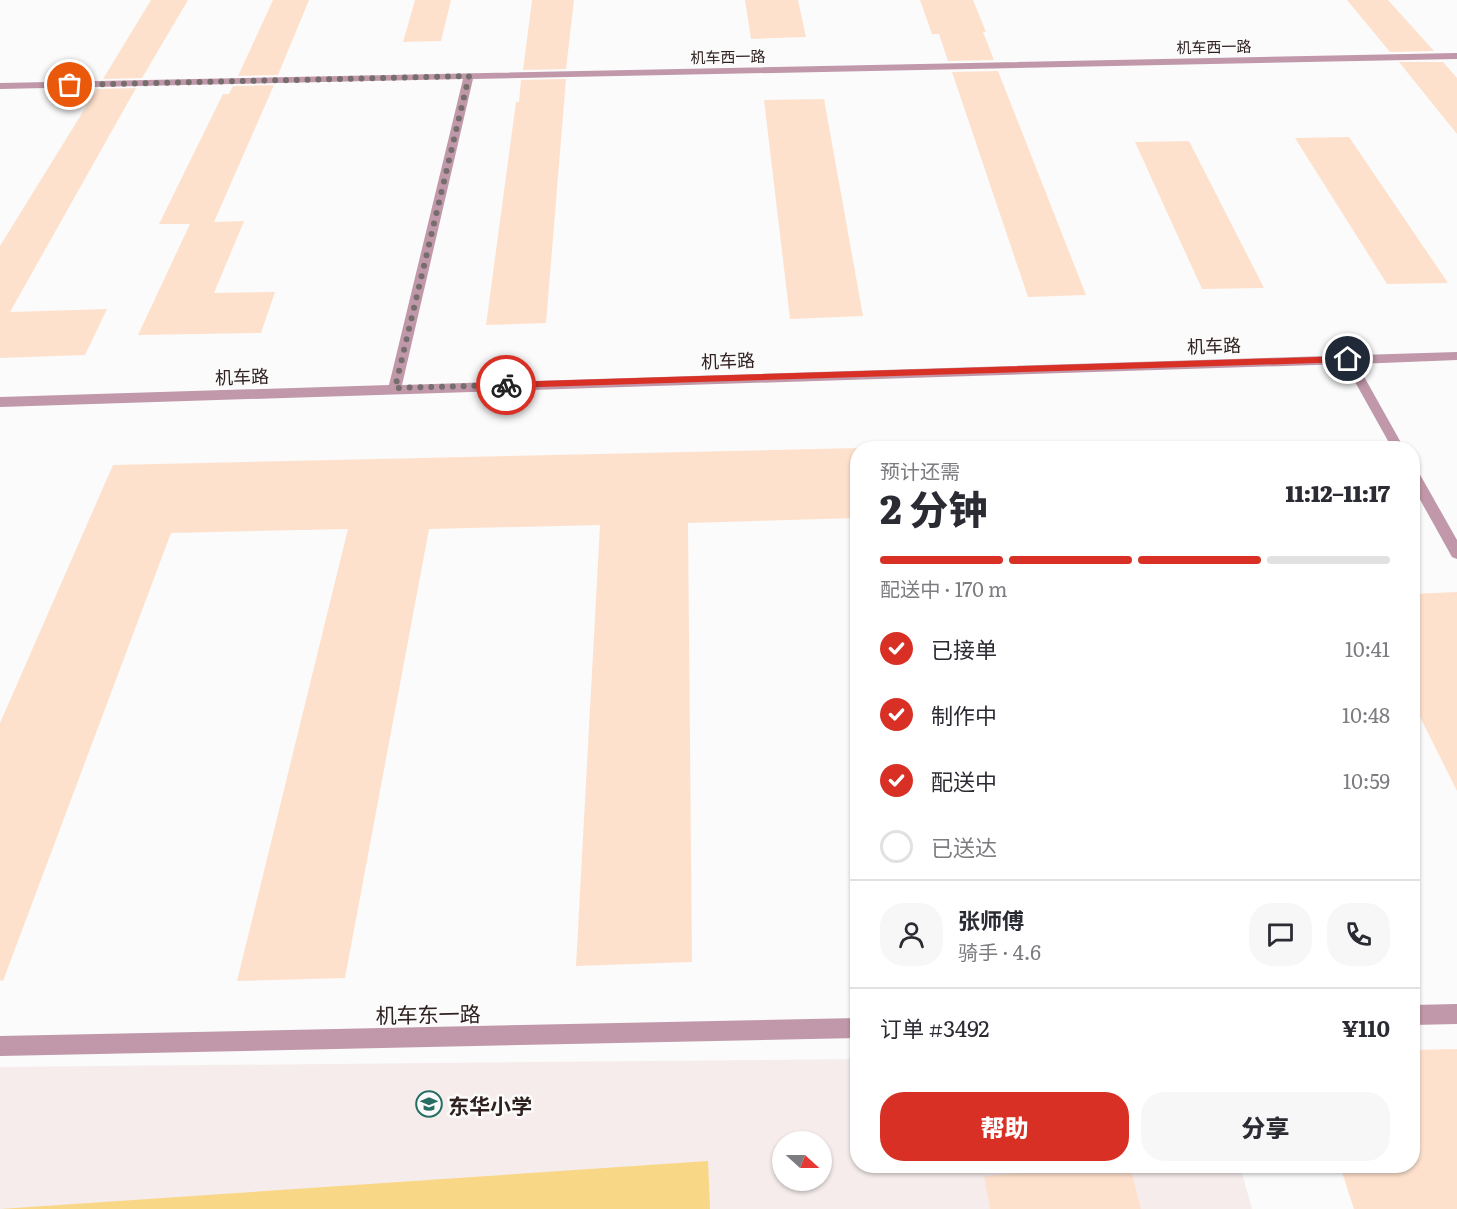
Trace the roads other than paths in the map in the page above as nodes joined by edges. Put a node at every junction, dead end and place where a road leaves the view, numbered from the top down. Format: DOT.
graph roads {
  1 [pos="1457,56"];
  2 [pos="469,76"];
  3 [pos="0,86"];
  4 [pos="1457,356"];
  5 [pos="1348,359"];
  6 [pos="395,388"];
  7 [pos="0,402"];
  8 [pos="1394,441"];
  9 [pos="1420,487"];
  10 [pos="1457,553"];
  11 [pos="1457,1014"];
  12 [pos="1420,1016"];
  13 [pos="850,1028"];
  14 [pos="0,1046"];
  1 -- 2 [label="street, 机车西一路"];
  2 -- 3 [label="street, 机车西一路"];
  2 -- 6 [label="street"];
  4 -- 5 [label="street, 机车路"];
  5 -- 6 [label="street, 机车路"];
  5 -- 8 [label="street"];
  6 -- 7 [label="street, 机车路"];
  9 -- 10 [label="street"];
  11 -- 12 [label="street"];
  13 -- 14 [label="street, 机车东一路"];
}
